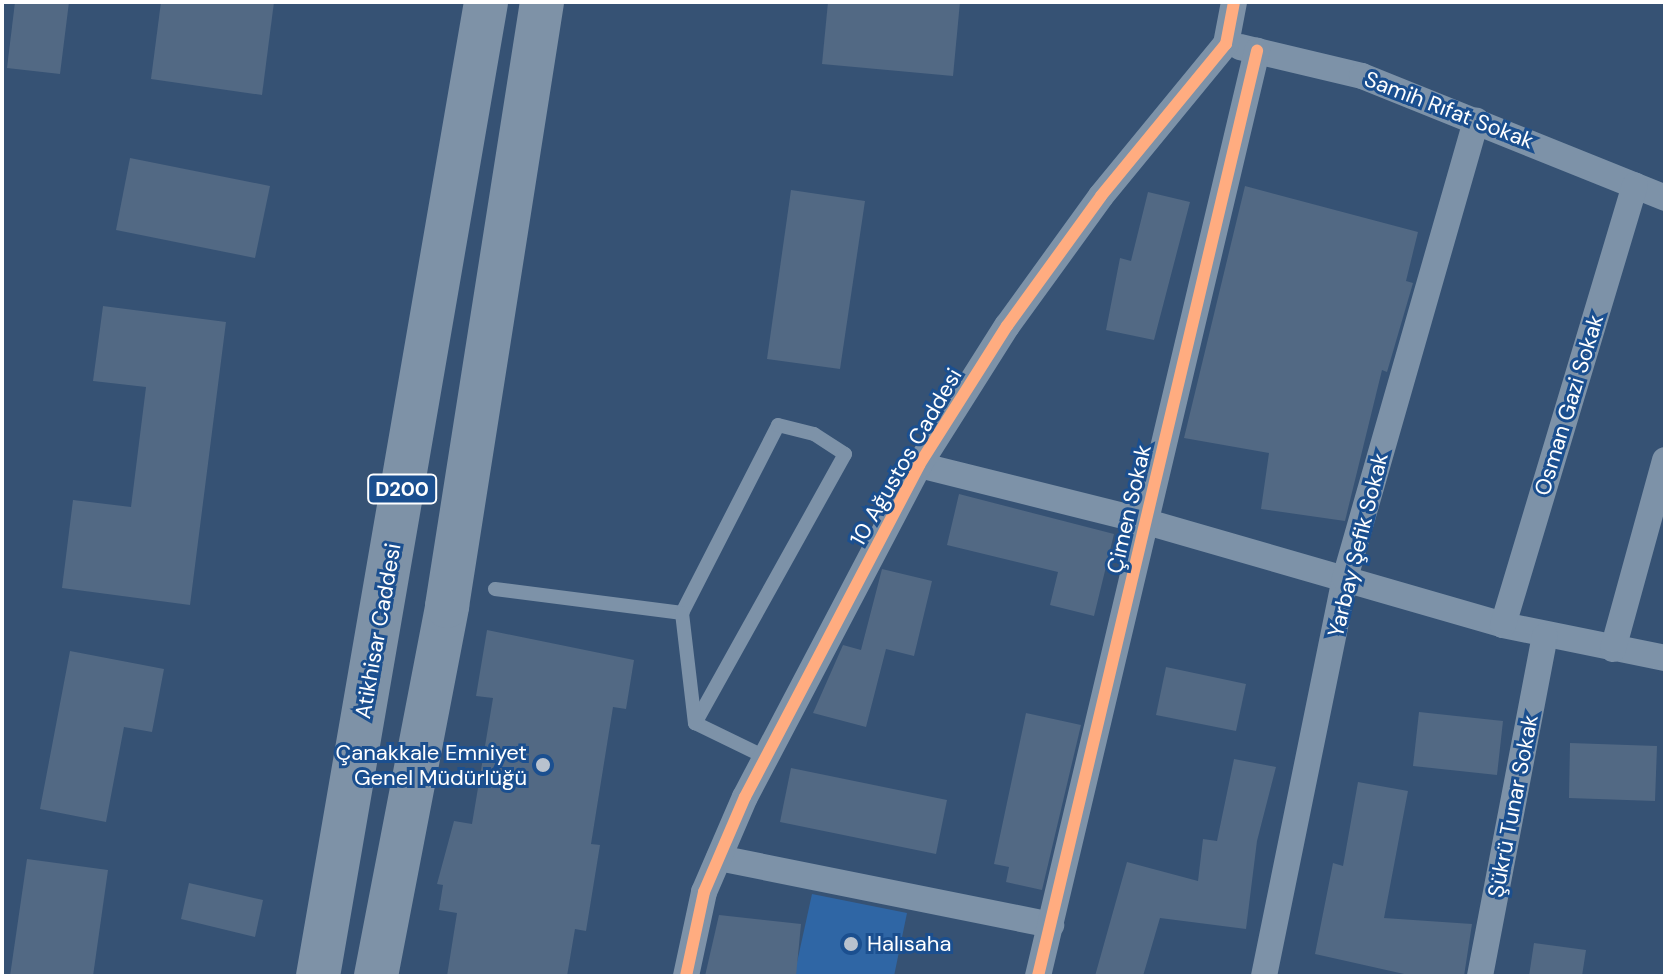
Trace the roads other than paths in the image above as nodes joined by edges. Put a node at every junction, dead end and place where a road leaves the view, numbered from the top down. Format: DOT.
graph roads {
  1 [pos="486,2"];
  2 [pos="542,2"];
  3 [pos="1234,2"];
  4 [pos="1226,44"];
  5 [pos="1257,51"];
  6 [pos="1476,120"];
  7 [pos="1635,185"];
  8 [pos="1665,198"];
  9 [pos="1665,460"];
  10 [pos="919,465"];
  11 [pos="1147,522"];
  12 [pos="1345,578"];
  13 [pos="495,589"];
  14 [pos="682,613"];
  15 [pos="1503,625"];
  16 [pos="1545,636"];
  17 [pos="1613,649"];
  18 [pos="1665,658"];
  19 [pos="695,723"];
  20 [pos="767,758"];
  21 [pos="719,858"];
  22 [pos="1051,925"];
  23 [pos="318,976"];
  24 [pos="376,976"];
  25 [pos="686,976"];
  26 [pos="1038,976"];
  27 [pos="1264,976"];
  28 [pos="1480,976"];
  1 -- 23 [label="highway, Atikhisar Caddesi / D200"];
  2 -- 24 [label="highway, D200"];
  3 -- 4 [label="street, 10 Ağustos Caddesi"];
  4 -- 5 [label="street, Samih Rıfat Sokak"];
  4 -- 10 [label="street, 10 Ağustos Caddesi"];
  5 -- 6 [label="street, Samih Rıfat Sokak"];
  5 -- 11 [label="street, Çimen Sokak"];
  6 -- 7 [label="street, Samih Rıfat Sokak"];
  6 -- 12 [label="street, Yarbay Şefik Sokak"];
  7 -- 8 [label="street, Samih Rıfat Sokak"];
  7 -- 15 [label="street, Osman Gazi Sokak"];
  9 -- 17 [label="street"];
  10 -- 11 [label="street"];
  10 -- 20 [label="street, 10 Ağustos Caddesi"];
  11 -- 12 [label="street"];
  11 -- 22 [label="street, Çimen Sokak"];
  12 -- 15 [label="street"];
  12 -- 27 [label="street, Yarbay Şefik Sokak"];
  13 -- 14 [label="lane"];
  14 -- 19 [label="lane"];
  14 -- 19 [label="lane"];
  15 -- 16 [label="street"];
  16 -- 17 [label="street"];
  16 -- 28 [label="street, Şükrü Tunar Sokak"];
  17 -- 18 [label="street"];
  19 -- 20 [label="lane"];
  20 -- 21 [label="street, 10 Ağustos Caddesi"];
  21 -- 22 [label="street"];
  21 -- 25 [label="street, 10 Ağustos Caddesi"];
  22 -- 26 [label="street, Çimen Sokak"];
}
